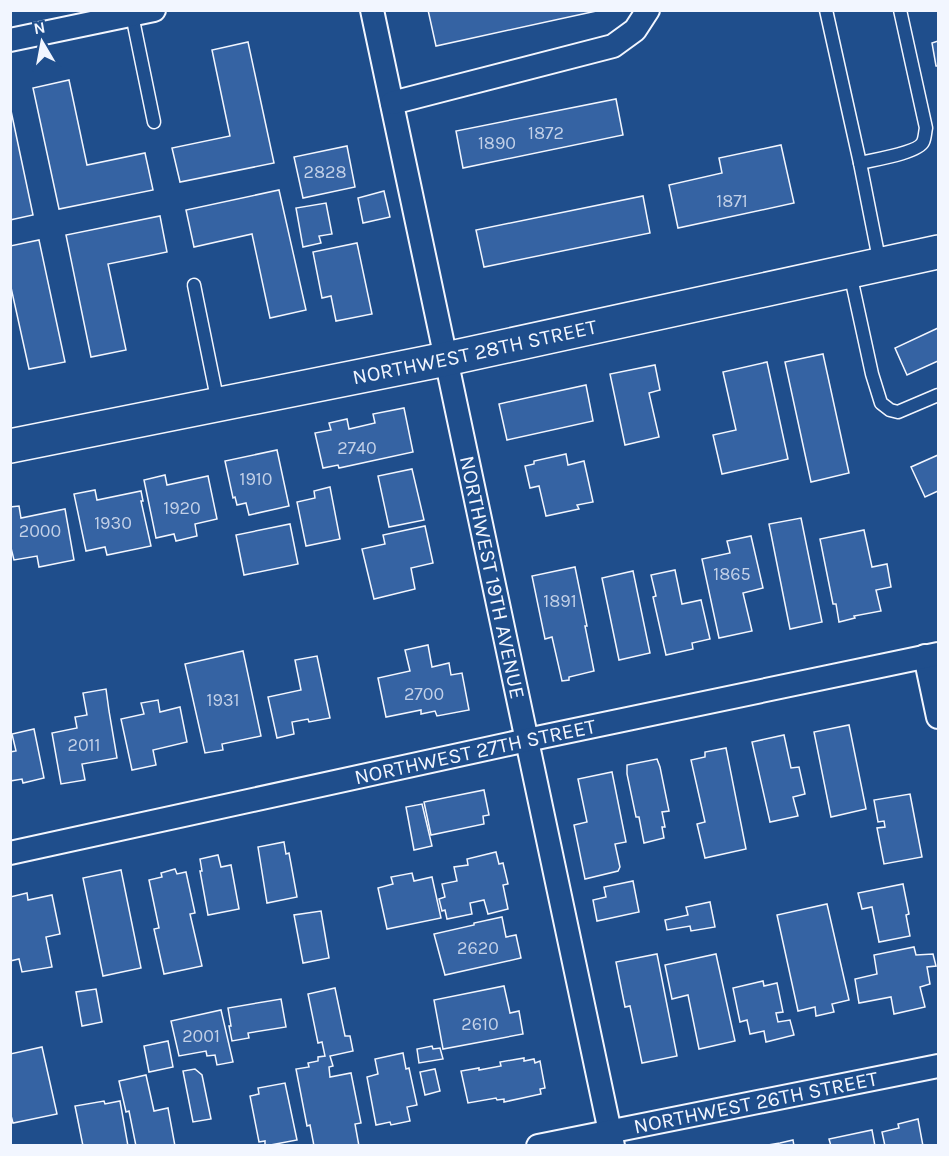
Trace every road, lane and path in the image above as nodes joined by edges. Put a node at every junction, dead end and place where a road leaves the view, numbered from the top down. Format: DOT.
graph roads {
  1 [pos="154,10"];
  2 [pos="372,10"];
  3 [pos="648,10"];
  4 [pos="826,10"];
  5 [pos="900,10"];
  6 [pos="132,15"];
  7 [pos="10,40"];
  8 [pos="392,103"];
  9 [pos="154,122"];
  10 [pos="860,163"];
  11 [pos="939,252"];
  12 [pos="865,268"];
  13 [pos="194,285"];
  14 [pos="446,358"];
  15 [pos="939,395"];
  16 [pos="218,404"];
  17 [pos="10,446"];
  18 [pos="932,655"];
  19 [pos="939,717"];
  20 [pos="527,740"];
  21 [pos="10,853"];
  22 [pos="939,1066"];
  23 [pos="612,1138"];
  24 [pos="538,1146"];
  1 -- 6 [label="street"];
  2 -- 8 [label="street, NORTHWEST 19TH AVENUE"];
  3 -- 8 [label="street"];
  4 -- 10 [label="lane"];
  5 -- 10 [label="lane"];
  6 -- 7 [label="street"];
  6 -- 9 [label="lane"];
  8 -- 14 [label="street, NORTHWEST 19TH AVENUE"];
  10 -- 12 [label="lane"];
  11 -- 12 [label="street, NORTHWEST 28TH STREET"];
  12 -- 14 [label="street, NORTHWEST 28TH STREET"];
  12 -- 15 [label="lane"];
  13 -- 16 [label="lane"];
  14 -- 16 [label="street, NORTHWEST 28TH STREET"];
  14 -- 20 [label="street, NORTHWEST 19TH AVENUE"];
  16 -- 17 [label="street, NORTHWEST 28TH STREET"];
  18 -- 19 [label="street"];
  18 -- 20 [label="street, NORTHWEST 27TH STREET"];
  20 -- 21 [label="street, NORTHWEST 27TH STREET"];
  20 -- 23 [label="street, NORTHWEST 19TH AVENUE"];
  22 -- 23 [label="street, NORTHWEST 26TH STREET"];
  23 -- 24 [label="street, NORTHWEST 26TH STREET"];
}
